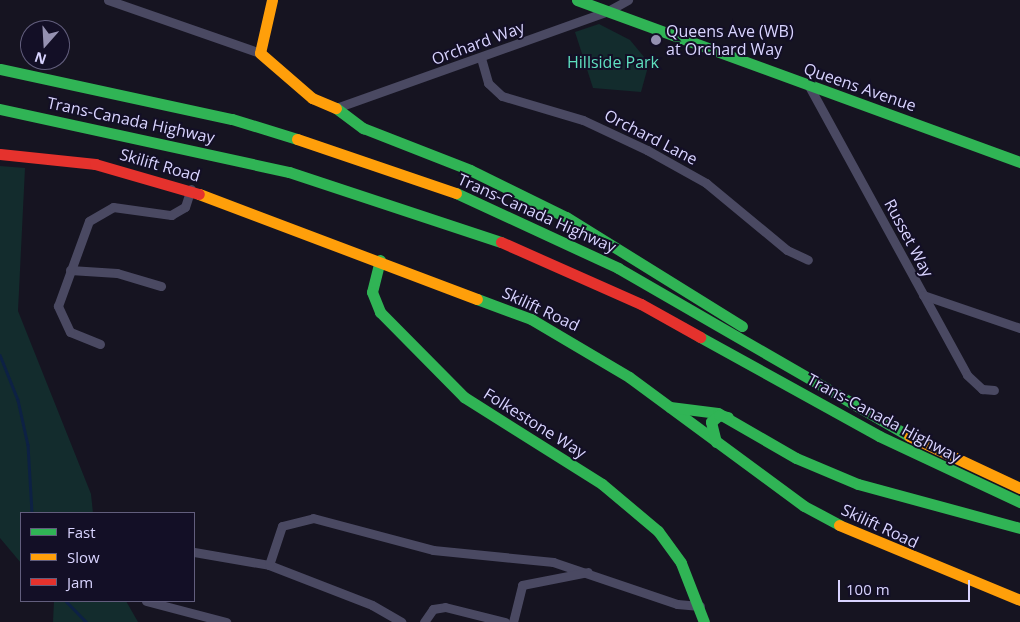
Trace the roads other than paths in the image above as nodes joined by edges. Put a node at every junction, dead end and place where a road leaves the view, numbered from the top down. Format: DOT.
graph roads {
  1 [pos="108,0"];
  2 [pos="272,0"];
  3 [pos="577,0"];
  4 [pos="628,0"];
  5 [pos="608,11"];
  6 [pos="260,53"];
  7 [pos="481,58"];
  8 [pos="0,69"];
  9 [pos="809,86"];
  10 [pos="336,108"];
  11 [pos="0,109"];
  12 [pos="0,154"];
  13 [pos="1020,162"];
  14 [pos="191,189"];
  15 [pos="380,260"];
  16 [pos="808,260"];
  17 [pos="70,270"];
  18 [pos="161,286"];
  19 [pos="923,295"];
  20 [pos="1020,328"];
  21 [pos="100,344"];
  22 [pos="994,390"];
  23 [pos="670,407"];
  24 [pos="856,408"];
  25 [pos="728,417"];
  26 [pos="716,442"];
  27 [pos="1020,488"];
  28 [pos="1020,502"];
  29 [pos="1020,528"];
  30 [pos="195,552"];
  31 [pos="268,566"];
  32 [pos="590,572"];
  33 [pos="1020,600"];
  34 [pos="150,602"];
  35 [pos="700,606"];
  36 [pos="226,622"];
  37 [pos="402,622"];
  38 [pos="424,622"];
  39 [pos="505,622"];
  40 [pos="513,622"];
  41 [pos="704,622"];
  1 -- 6 [label="street"];
  2 -- 6 [label="main road"];
  3 -- 5 [label="main road, Queens Avenue"];
  4 -- 5 [label="street, Orchard Way"];
  5 -- 7 [label="street, Orchard Way"];
  5 -- 9 [label="main road, Queens Avenue"];
  6 -- 10 [label="main road"];
  7 -- 10 [label="street, Orchard Way"];
  7 -- 16 [label="street, Orchard Lane"];
  8 -- 24 [label="main road, Trans-Canada Highway"];
  9 -- 13 [label="main road, Queens Avenue"];
  9 -- 19 [label="street, Russet Way"];
  10 -- 24 [label="main road"];
  11 -- 28 [label="main road, Trans-Canada Highway"];
  12 -- 14 [label="main road, Skilift Road"];
  14 -- 15 [label="main road, Skilift Road"];
  14 -- 17 [label="street"];
  15 -- 23 [label="main road, Skilift Road"];
  15 -- 35 [label="main road, Folkestone Way"];
  17 -- 18 [label="street"];
  17 -- 21 [label="street"];
  19 -- 20 [label="street"];
  19 -- 22 [label="street, Russet Way"];
  23 -- 25 [label="main road"];
  23 -- 26 [label="main road, Skilift Road"];
  24 -- 27 [label="main road, Trans-Canada Highway"];
  25 -- 26 [label="main road"];
  25 -- 29 [label="main road"];
  26 -- 33 [label="main road, Skilift Road"];
  30 -- 31 [label="street"];
  31 -- 32 [label="street"];
  31 -- 37 [label="street"];
  32 -- 35 [label="street"];
  32 -- 40 [label="street"];
  34 -- 36 [label="street"];
  35 -- 41 [label="main road, Folkestone Way"];
  38 -- 39 [label="street"];
}
